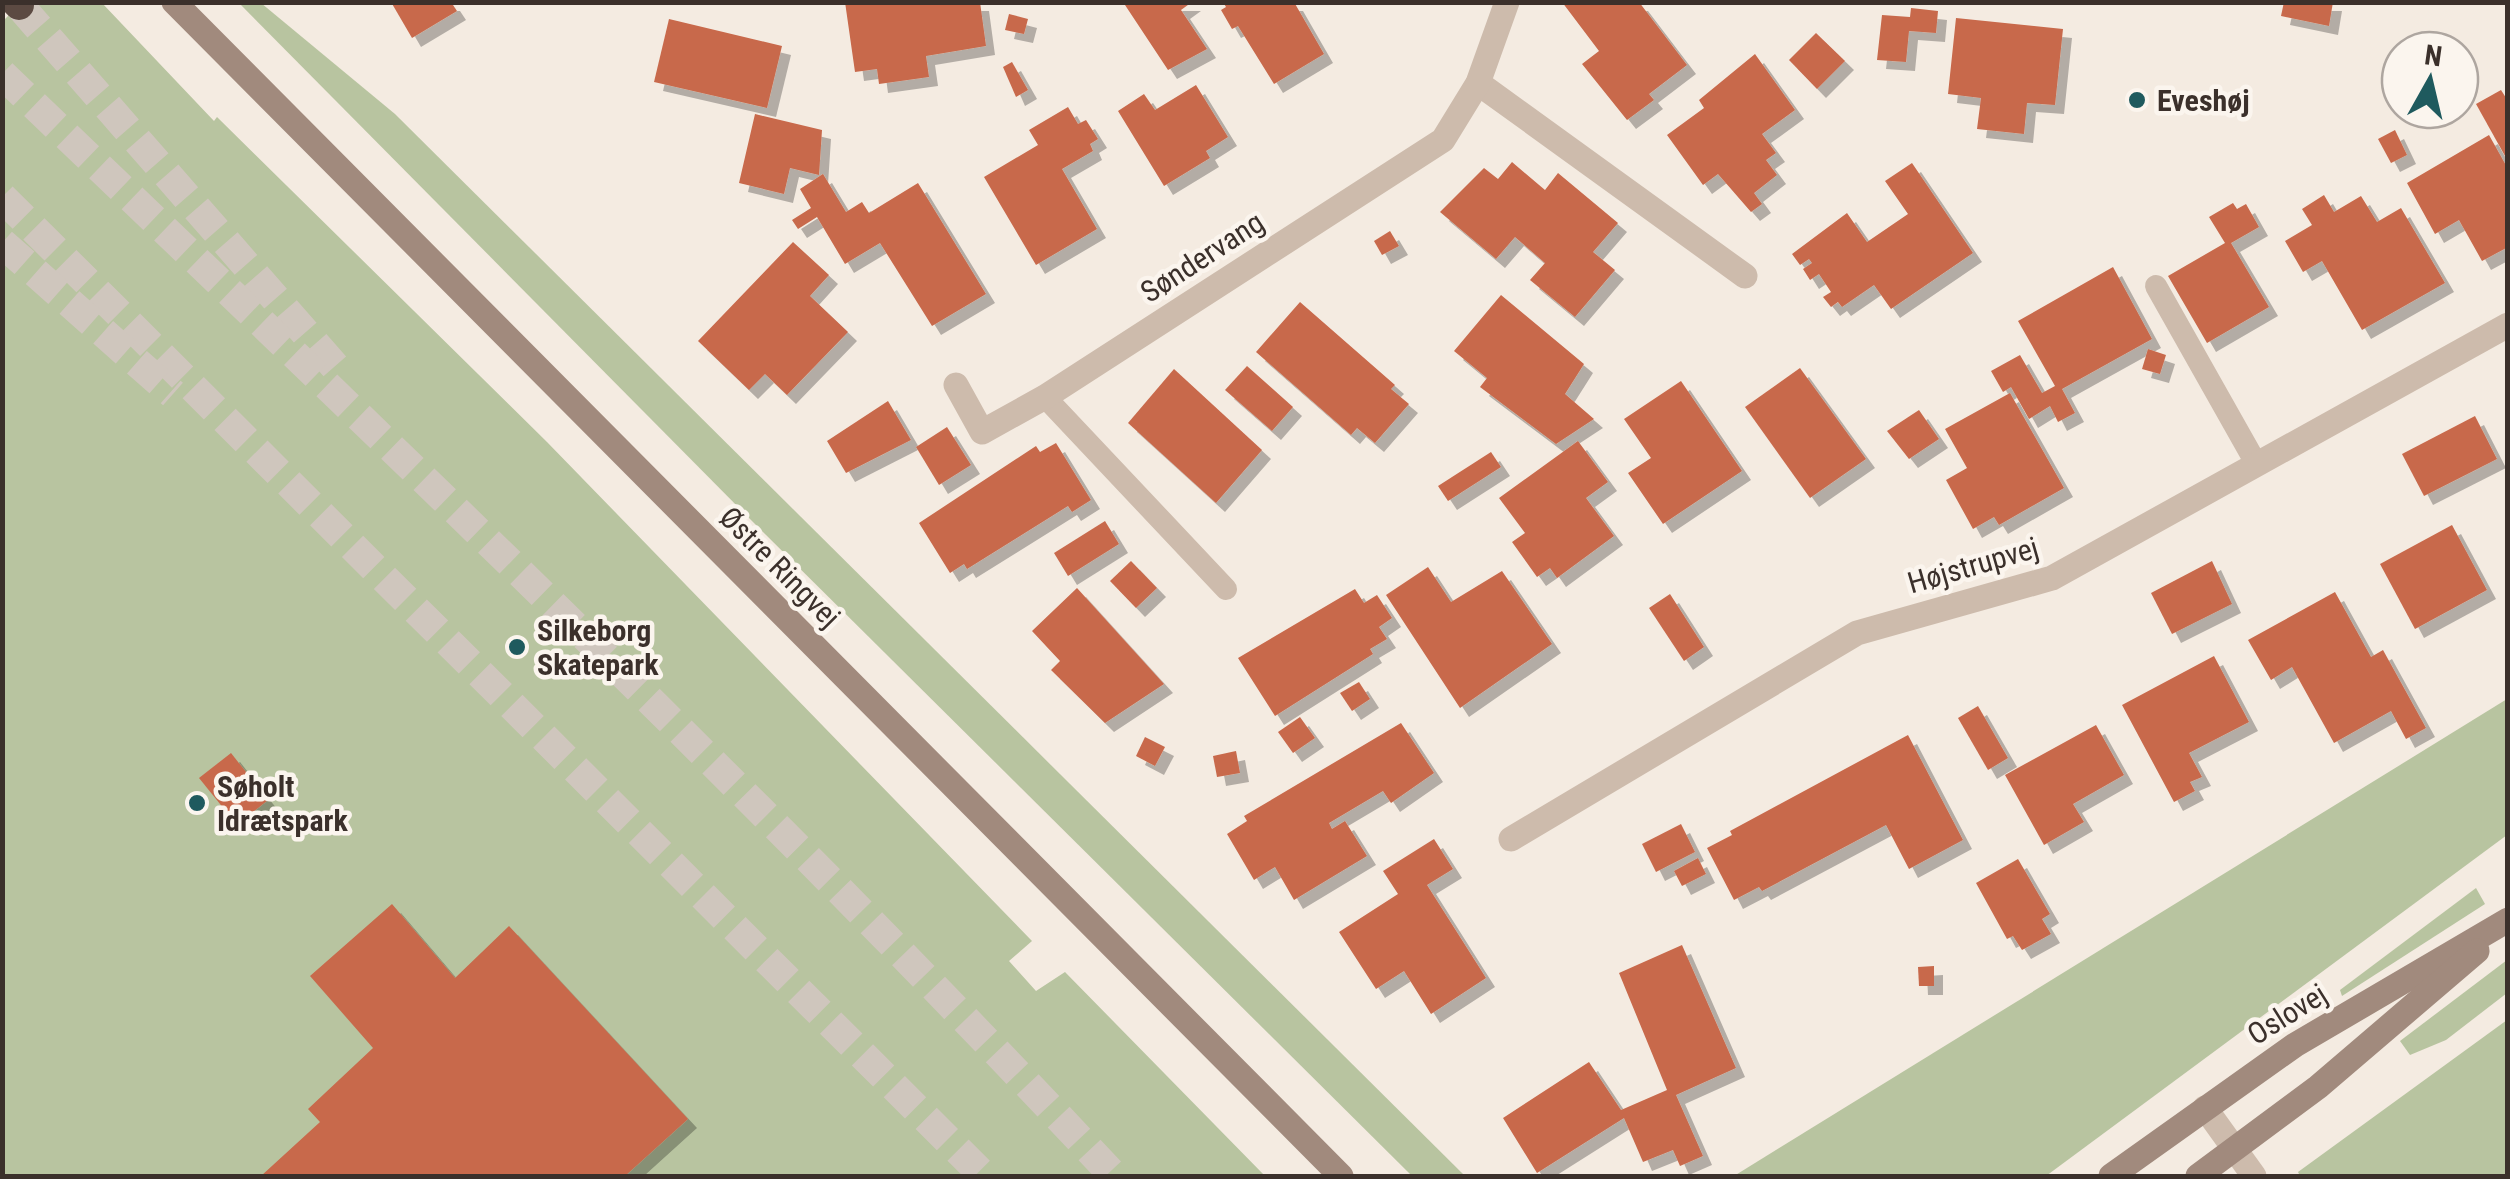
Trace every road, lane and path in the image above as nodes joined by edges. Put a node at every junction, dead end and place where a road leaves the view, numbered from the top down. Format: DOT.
graph roads {
  1 [pos="174,2"];
  2 [pos="1507,2"];
  3 [pos="1478,84"];
  4 [pos="1745,276"];
  5 [pos="2156,286"];
  6 [pos="2508,326"];
  7 [pos="956,385"];
  8 [pos="1045,396"];
  9 [pos="2256,465"];
  10 [pos="1226,589"];
  11 [pos="1511,839"];
  12 [pos="2508,923"];
  13 [pos="2205,1108"];
  14 [pos="2234,1150"];
  15 [pos="1341,1176"];
  16 [pos="2111,1176"];
  17 [pos="2198,1176"];
  18 [pos="2254,1176"];
  1 -- 15 [label="main road, Østre Ringvej"];
  2 -- 3 [label="street, Søndervang"];
  3 -- 4 [label="street"];
  3 -- 8 [label="street, Søndervang"];
  5 -- 9 [label="lane"];
  6 -- 9 [label="street, Højstrupvej"];
  7 -- 8 [label="street, Søndervang"];
  8 -- 10 [label="lane"];
  9 -- 11 [label="street, Højstrupvej"];
  12 -- 13 [label="main road, Oslovej"];
  12 -- 14 [label="main road, Oslovej"];
  13 -- 14 [label="street"];
  13 -- 16 [label="main road, Oslovej"];
  14 -- 17 [label="main road, Oslovej"];
  14 -- 18 [label="street"];
}
